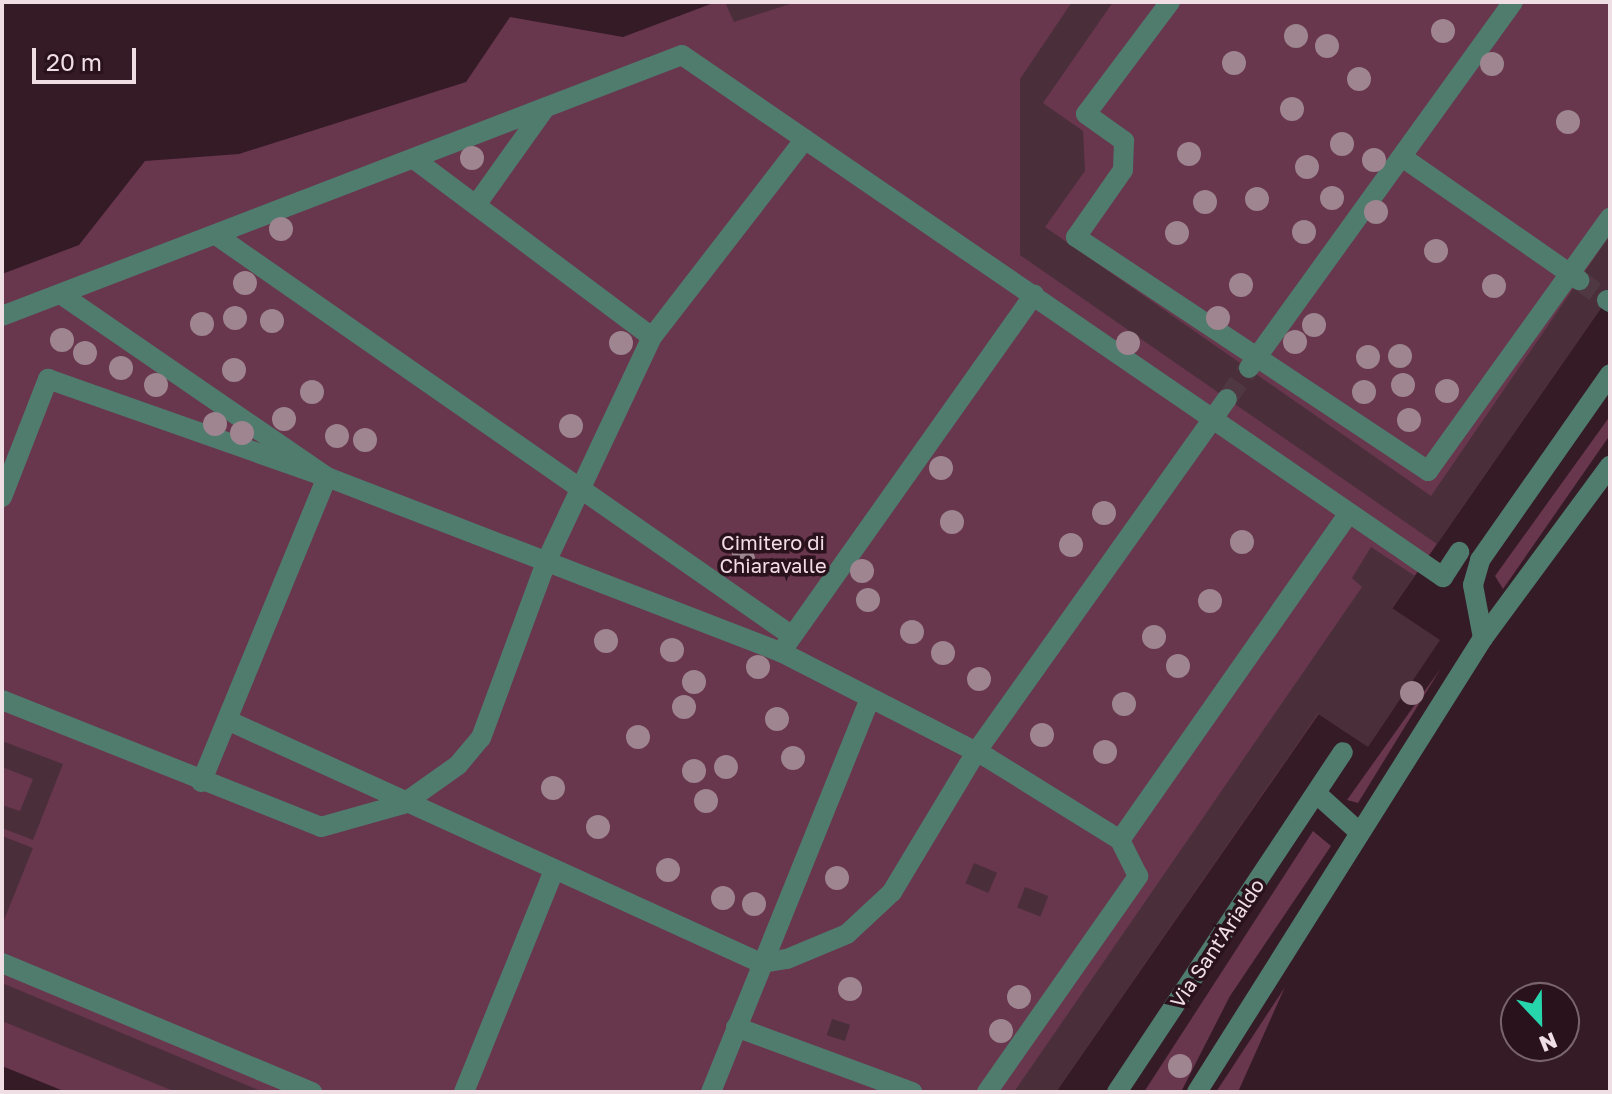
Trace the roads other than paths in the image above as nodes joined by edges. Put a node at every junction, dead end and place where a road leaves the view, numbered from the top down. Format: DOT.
graph roads {
  1 [pos="1170,2"];
  2 [pos="1513,2"];
  3 [pos="546,107"];
  4 [pos="805,139"];
  5 [pos="1402,157"];
  6 [pos="414,159"];
  7 [pos="476,205"];
  8 [pos="1610,218"];
  9 [pos="216,235"];
  10 [pos="1576,277"];
  11 [pos="62,295"];
  12 [pos="1034,295"];
  13 [pos="2,316"];
  14 [pos="652,337"];
  15 [pos="1253,363"];
  16 [pos="1610,374"];
  17 [pos="1227,399"];
  18 [pos="1213,419"];
  19 [pos="1610,466"];
  20 [pos="327,477"];
  21 [pos="580,489"];
  22 [pos="2,497"];
  23 [pos="1349,513"];
  24 [pos="1459,552"];
  25 [pos="546,562"];
  26 [pos="1483,638"];
  27 [pos="786,644"];
  28 [pos="870,698"];
  29 [pos="2,700"];
  30 [pos="227,720"];
  31 [pos="976,752"];
  32 [pos="1343,752"];
  33 [pos="201,782"];
  34 [pos="1317,794"];
  35 [pos="403,804"];
  36 [pos="1358,831"];
  37 [pos="1120,840"];
  38 [pos="554,870"];
  39 [pos="2,963"];
  40 [pos="761,963"];
  41 [pos="736,1027"];
  42 [pos="312,1092"];
  43 [pos="464,1092"];
  44 [pos="711,1092"];
  45 [pos="912,1092"];
  46 [pos="987,1092"];
  47 [pos="1117,1092"];
  48 [pos="1197,1092"];
  1 -- 15 [label="street"];
  2 -- 5 [label="street"];
  3 -- 4 [label="street"];
  3 -- 6 [label="street"];
  3 -- 7 [label="street"];
  4 -- 12 [label="street"];
  4 -- 14 [label="street"];
  5 -- 10 [label="street"];
  5 -- 15 [label="street"];
  6 -- 7 [label="street"];
  6 -- 9 [label="street"];
  7 -- 14 [label="street"];
  8 -- 10 [label="street"];
  9 -- 11 [label="street"];
  9 -- 21 [label="street"];
  10 -- 15 [label="street"];
  11 -- 13 [label="street"];
  11 -- 20 [label="street"];
  12 -- 18 [label="street"];
  12 -- 27 [label="street"];
  14 -- 21 [label="street"];
  16 -- 26 [label="street"];
  17 -- 18 [label="street"];
  18 -- 23 [label="street"];
  18 -- 31 [label="street"];
  19 -- 26 [label="street"];
  20 -- 22 [label="street"];
  20 -- 25 [label="street"];
  20 -- 30 [label="street"];
  21 -- 25 [label="street"];
  21 -- 27 [label="street"];
  23 -- 24 [label="street"];
  23 -- 37 [label="street"];
  25 -- 27 [label="street"];
  25 -- 35 [label="street"];
  26 -- 36 [label="street"];
  27 -- 28 [label="street"];
  28 -- 31 [label="street"];
  28 -- 40 [label="street"];
  29 -- 33 [label="street"];
  30 -- 33 [label="street"];
  30 -- 35 [label="street"];
  31 -- 37 [label="street"];
  31 -- 40 [label="street"];
  32 -- 34 [label="street, Via Sant'Arialdo"];
  33 -- 35 [label="street"];
  34 -- 36 [label="street"];
  34 -- 47 [label="street, Via Sant'Arialdo"];
  35 -- 38 [label="street"];
  36 -- 48 [label="street"];
  37 -- 46 [label="street"];
  38 -- 40 [label="street"];
  38 -- 43 [label="street"];
  39 -- 42 [label="street"];
  40 -- 41 [label="street"];
  41 -- 44 [label="street"];
  41 -- 45 [label="street"];
}
